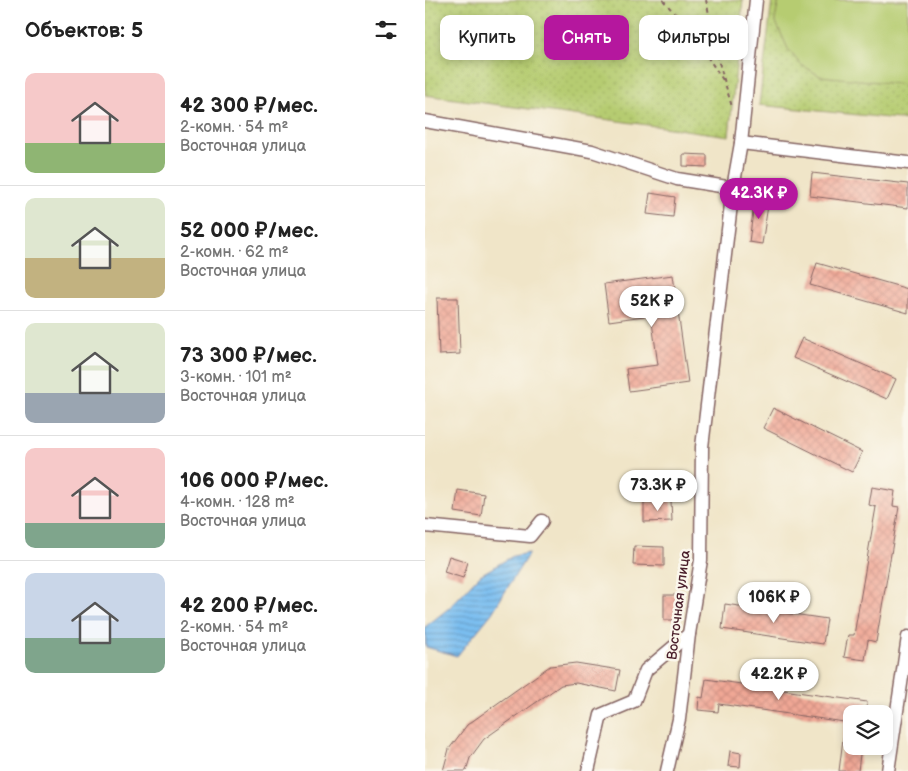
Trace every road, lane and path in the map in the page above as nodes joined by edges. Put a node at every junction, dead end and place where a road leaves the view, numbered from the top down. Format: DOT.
graph roads {
  1 [pos="663,0"];
  2 [pos="706,0"];
  3 [pos="756,0"];
  4 [pos="725,82"];
  5 [pos="732,108"];
  6 [pos="425,121"];
  7 [pos="741,143"];
  8 [pos="908,163"];
  9 [pos="733,188"];
  10 [pos="542,521"];
  11 [pos="425,526"];
  12 [pos="689,634"];
  13 [pos="908,637"];
  14 [pos="903,696"];
  15 [pos="588,771"];
  16 [pos="667,771"];
  17 [pos="888,771"];
  1 -- 4 [label="path"];
  2 -- 4 [label="path"];
  3 -- 7 [label="street, Восточная улица"];
  4 -- 5 [label="path"];
  6 -- 9 [label="street"];
  7 -- 8 [label="street"];
  7 -- 9 [label="street, Восточная улица"];
  9 -- 12 [label="street, Восточная улица"];
  10 -- 11 [label="street"];
  12 -- 15 [label="street"];
  12 -- 16 [label="street, Восточная улица"];
  13 -- 14 [label="street"];
  14 -- 17 [label="street"];
}
